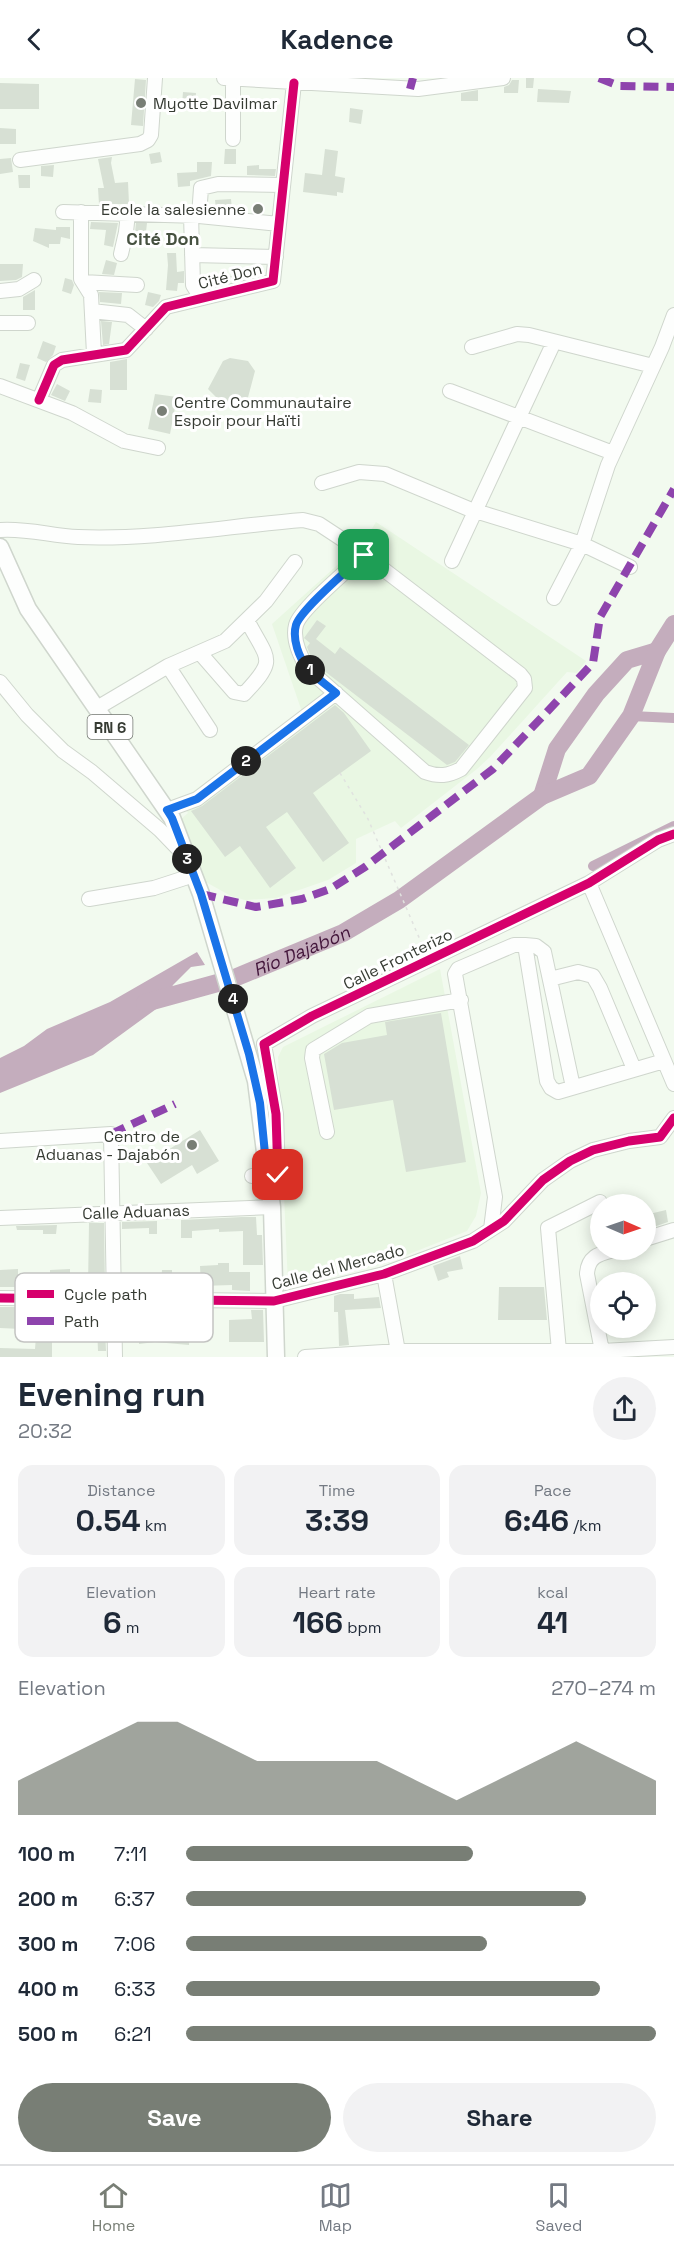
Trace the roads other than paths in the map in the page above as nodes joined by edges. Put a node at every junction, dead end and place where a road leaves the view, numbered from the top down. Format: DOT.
graph roads {
  1 [pos="155,78"];
  2 [pos="224,78"];
  3 [pos="502,78"];
  4 [pos="232,79"];
  5 [pos="320,80"];
  6 [pos="455,81"];
  7 [pos="294,83"];
  8 [pos="233,139"];
  9 [pos="20,160"];
  10 [pos="283,185"];
  11 [pos="63,212"];
  12 [pos="81,212"];
  13 [pos="128,213"];
  14 [pos="195,216"];
  15 [pos="279,224"];
  16 [pos="121,254"];
  17 [pos="192,255"];
  18 [pos="276,257"];
  19 [pos="33,280"];
  20 [pos="83,282"];
  21 [pos="137,285"];
  22 [pos="0,291"];
  23 [pos="201,298"];
  24 [pos="92,311"];
  25 [pos="674,315"];
  26 [pos="0,323"];
  27 [pos="28,323"];
  28 [pos="146,329"];
  29 [pos="554,342"];
  30 [pos="472,347"];
  31 [pos="94,354"];
  32 [pos="653,366"];
  33 [pos="0,386"];
  34 [pos="450,391"];
  35 [pos="39,400"];
  36 [pos="519,418"];
  37 [pos="158,448"];
  38 [pos="613,453"];
  39 [pos="322,483"];
  40 [pos="476,512"];
  41 [pos="0,530"];
  42 [pos="582,544"];
  43 [pos="0,547"];
  44 [pos="364,555"];
  45 [pos="452,561"];
  46 [pos="295,562"];
  47 [pos="630,567"];
  48 [pos="554,598"];
  49 [pos="247,620"];
  50 [pos="200,653"];
  51 [pos="168,666"];
  52 [pos="0,682"];
  53 [pos="336,693"];
  54 [pos="98,708"];
  55 [pos="210,730"];
  56 [pos="167,810"];
  57 [pos="674,834"];
  58 [pos="187,859"];
  59 [pos="194,875"];
  60 [pos="589,883"];
  61 [pos="88,898"];
  62 [pos="525,945"];
  63 [pos="550,979"];
  64 [pos="461,1000"];
  65 [pos="664,1061"];
  66 [pos="634,1069"];
  67 [pos="674,1084"];
  68 [pos="573,1087"];
  69 [pos="674,1118"];
  70 [pos="327,1132"];
  71 [pos="0,1141"];
  72 [pos="263,1178"];
  73 [pos="272,1207"];
  74 [pos="590,1207"];
  75 [pos="113,1213"];
  76 [pos="0,1218"];
  77 [pos="491,1229"];
  78 [pos="674,1230"];
  79 [pos="656,1236"];
  80 [pos="591,1260"];
  81 [pos="114,1273"];
  82 [pos="384,1274"];
  83 [pos="0,1298"];
  84 [pos="15,1298"];
  85 [pos="213,1300"];
  86 [pos="274,1301"];
  87 [pos="674,1347"];
  88 [pos="602,1350"];
  89 [pos="559,1351"];
  90 [pos="399,1354"];
  91 [pos="276,1357"];
  92 [pos="305,1357"];
  1 -- 9 [label="street"];
  2 -- 4 [label="street"];
  3 -- 6 [label="street"];
  4 -- 7 [label="street"];
  4 -- 8 [label="street"];
  5 -- 6 [label="street"];
  5 -- 7 [label="street"];
  7 -- 10 [label="street, Cité Don"];
  10 -- 14 [label="street"];
  10 -- 15 [label="street, Cité Don"];
  11 -- 12 [label="street"];
  12 -- 13 [label="street"];
  12 -- 20 [label="street"];
  13 -- 14 [label="street"];
  13 -- 16 [label="street"];
  14 -- 15 [label="street"];
  14 -- 17 [label="street"];
  15 -- 18 [label="street, Cité Don"];
  17 -- 18 [label="street"];
  17 -- 23 [label="street"];
  18 -- 23 [label="street, Cité Don"];
  19 -- 22 [label="street"];
  20 -- 21 [label="street"];
  20 -- 24 [label="street"];
  23 -- 28 [label="street, Cité Don"];
  24 -- 28 [label="street"];
  24 -- 31 [label="street"];
  25 -- 32 [label="street"];
  26 -- 27 [label="street"];
  28 -- 31 [label="street, Cité Don"];
  29 -- 30 [label="street"];
  29 -- 32 [label="street"];
  29 -- 36 [label="street"];
  31 -- 35 [label="street, Cité Don"];
  32 -- 38 [label="street"];
  33 -- 35 [label="street"];
  34 -- 36 [label="street"];
  35 -- 37 [label="street"];
  36 -- 38 [label="street"];
  36 -- 40 [label="street"];
  38 -- 42 [label="street"];
  39 -- 40 [label="street"];
  40 -- 42 [label="street"];
  40 -- 45 [label="street"];
  41 -- 44 [label="street"];
  42 -- 47 [label="street"];
  42 -- 48 [label="street"];
  43 -- 54 [label="main road, RN 6"];
  44 -- 53 [label="street"];
  44 -- 53 [label="street"];
  46 -- 49 [label="street"];
  49 -- 50 [label="street"];
  49 -- 50 [label="street"];
  50 -- 51 [label="street"];
  51 -- 54 [label="street"];
  51 -- 55 [label="street"];
  52 -- 58 [label="street"];
  53 -- 56 [label="street"];
  54 -- 56 [label="main road, RN 6"];
  56 -- 58 [label="main road, RN 6"];
  57 -- 60 [label="street, Calle Fronterizo"];
  58 -- 59 [label="main road, RN 6"];
  59 -- 61 [label="street"];
  59 -- 72 [label="main road, RN 6"];
  60 -- 65 [label="street"];
  60 -- 72 [label="street, Calle Fronterizo"];
  62 -- 63 [label="street"];
  62 -- 64 [label="street"];
  62 -- 68 [label="street"];
  63 -- 66 [label="street"];
  63 -- 68 [label="street"];
  64 -- 70 [label="street"];
  64 -- 77 [label="street"];
  65 -- 66 [label="street"];
  65 -- 67 [label="street"];
  66 -- 68 [label="street"];
  69 -- 77 [label="street, Calle del Mercado"];
  71 -- 75 [label="street"];
  72 -- 73 [label="main road"];
  73 -- 75 [label="street, Calle Aduanas"];
  73 -- 86 [label="main road"];
  74 -- 89 [label="street"];
  75 -- 76 [label="street, Calle Aduanas"];
  75 -- 81 [label="street"];
  77 -- 82 [label="street, Calle del Mercado"];
  78 -- 79 [label="street"];
  80 -- 88 [label="street"];
  82 -- 86 [label="street, Calle del Mercado"];
  82 -- 90 [label="street"];
  83 -- 84 [label="street, Calle del Mercado"];
  85 -- 86 [label="street, Calle del Mercado"];
  86 -- 91 [label="main road"];
  87 -- 88 [label="street"];
  88 -- 89 [label="street"];
  89 -- 90 [label="street"];
  90 -- 92 [label="street"];
}
